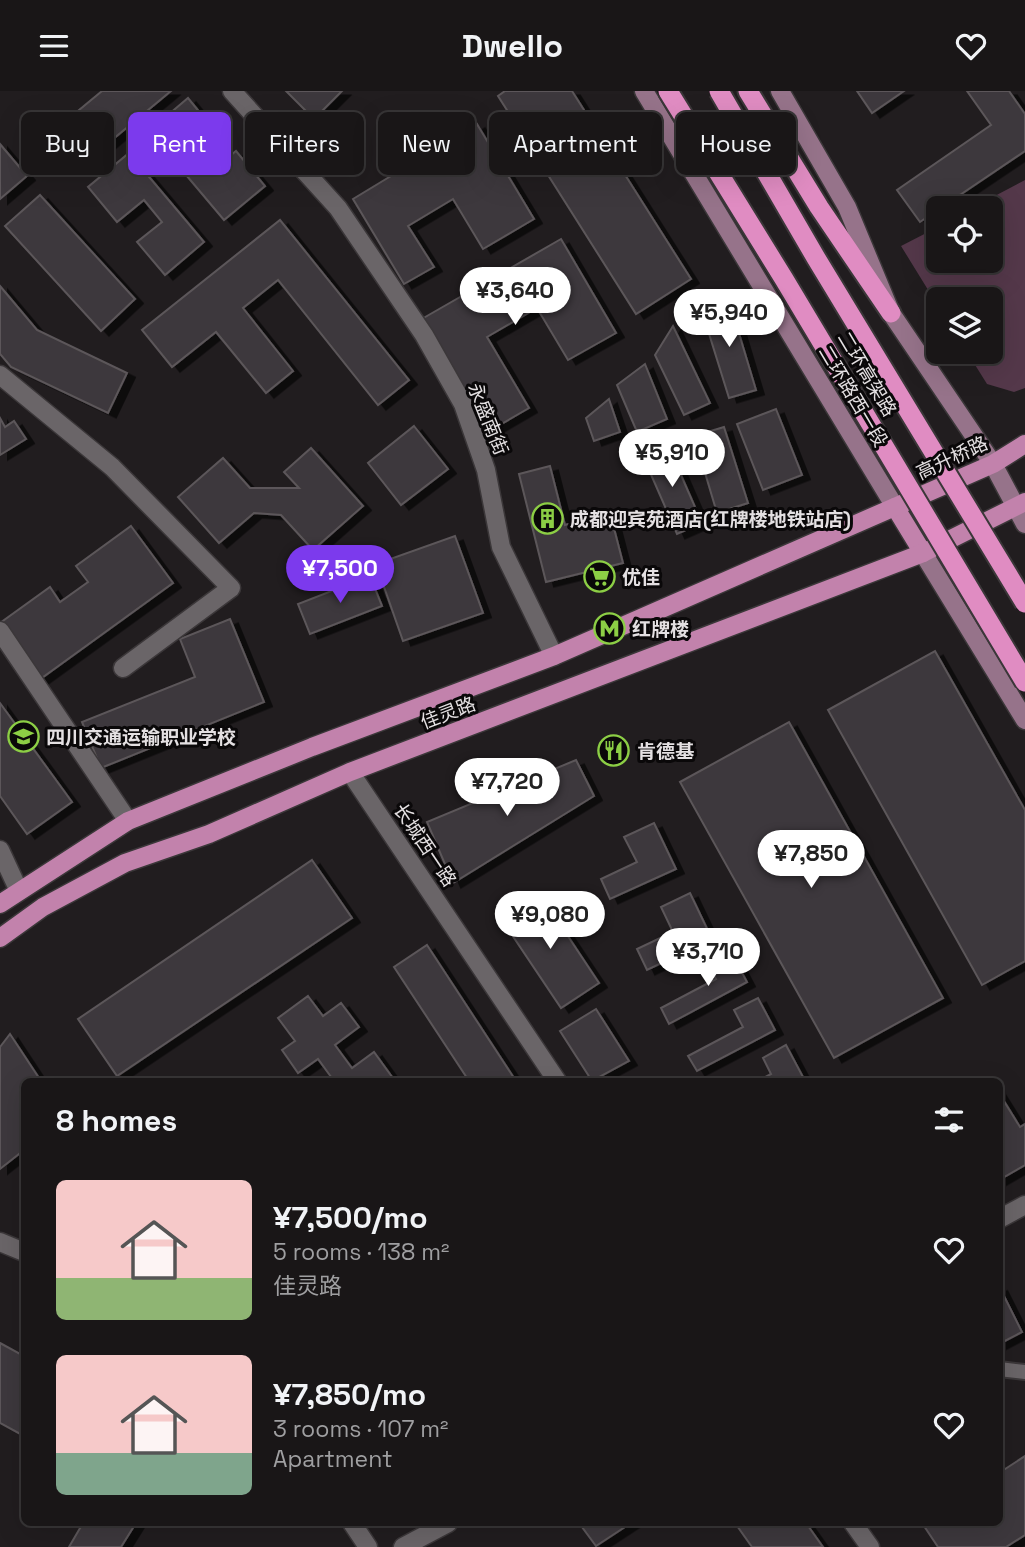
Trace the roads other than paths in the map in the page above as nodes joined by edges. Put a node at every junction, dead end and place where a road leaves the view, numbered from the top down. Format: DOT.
graph roads {
  1 [pos="232,91"];
  2 [pos="645,91"];
  3 [pos="668,91"];
  4 [pos="719,91"];
  5 [pos="748,91"];
  6 [pos="780,91"];
  7 [pos="891,313"];
  8 [pos="0,375"];
  9 [pos="1025,444"];
  10 [pos="993,464"];
  11 [pos="1020,505"];
  12 [pos="895,507"];
  13 [pos="1025,524"];
  14 [pos="923,553"];
  15 [pos="1025,603"];
  16 [pos="0,631"];
  17 [pos="554,656"];
  18 [pos="123,668"];
  19 [pos="1025,682"];
  20 [pos="1025,720"];
  21 [pos="350,772"];
  22 [pos="128,821"];
  23 [pos="0,850"];
  24 [pos="19,891"];
  25 [pos="0,904"];
  26 [pos="0,938"];
  27 [pos="555,1078"];
  28 [pos="1025,1205"];
  29 [pos="1003,1217"];
  30 [pos="0,1242"];
  31 [pos="21,1251"];
  32 [pos="1003,1369"];
  33 [pos="1025,1372"];
  34 [pos="354,1526"];
  35 [pos="442,1526"];
  36 [pos="855,1526"];
  37 [pos="368,1547"];
  38 [pos="403,1547"];
  39 [pos="870,1547"];
  1 -- 17 [label="street, 永盛南街"];
  2 -- 12 [label="main road, 二环路西一段"];
  3 -- 19 [label="highway, 二环高架路, bridge"];
  4 -- 15 [label="highway, 二环高架路, bridge"];
  5 -- 7 [label="highway"];
  6 -- 7 [label="main road"];
  7 -- 10 [label="main road"];
  8 -- 18 [label="street"];
  9 -- 10 [label="main road, 高升桥路"];
  10 -- 11 [label="main road"];
  10 -- 12 [label="main road, 高升桥路"];
  11 -- 13 [label="main road"];
  11 -- 14 [label="main road"];
  12 -- 14 [label="main road"];
  12 -- 17 [label="main road, 佳灵路"];
  14 -- 20 [label="main road"];
  14 -- 21 [label="main road, 佳灵路"];
  16 -- 22 [label="street"];
  17 -- 22 [label="main road, 佳灵路"];
  21 -- 26 [label="main road, 佳灵路"];
  21 -- 27 [label="street, 长城西一路"];
  22 -- 24 [label="main road, 佳灵路"];
  23 -- 24 [label="street"];
  24 -- 25 [label="main road, 佳灵路"];
  28 -- 29 [label="street"];
  30 -- 31 [label="street"];
  32 -- 33 [label="street"];
  34 -- 37 [label="street"];
  35 -- 38 [label="street"];
  36 -- 39 [label="street"];
}
